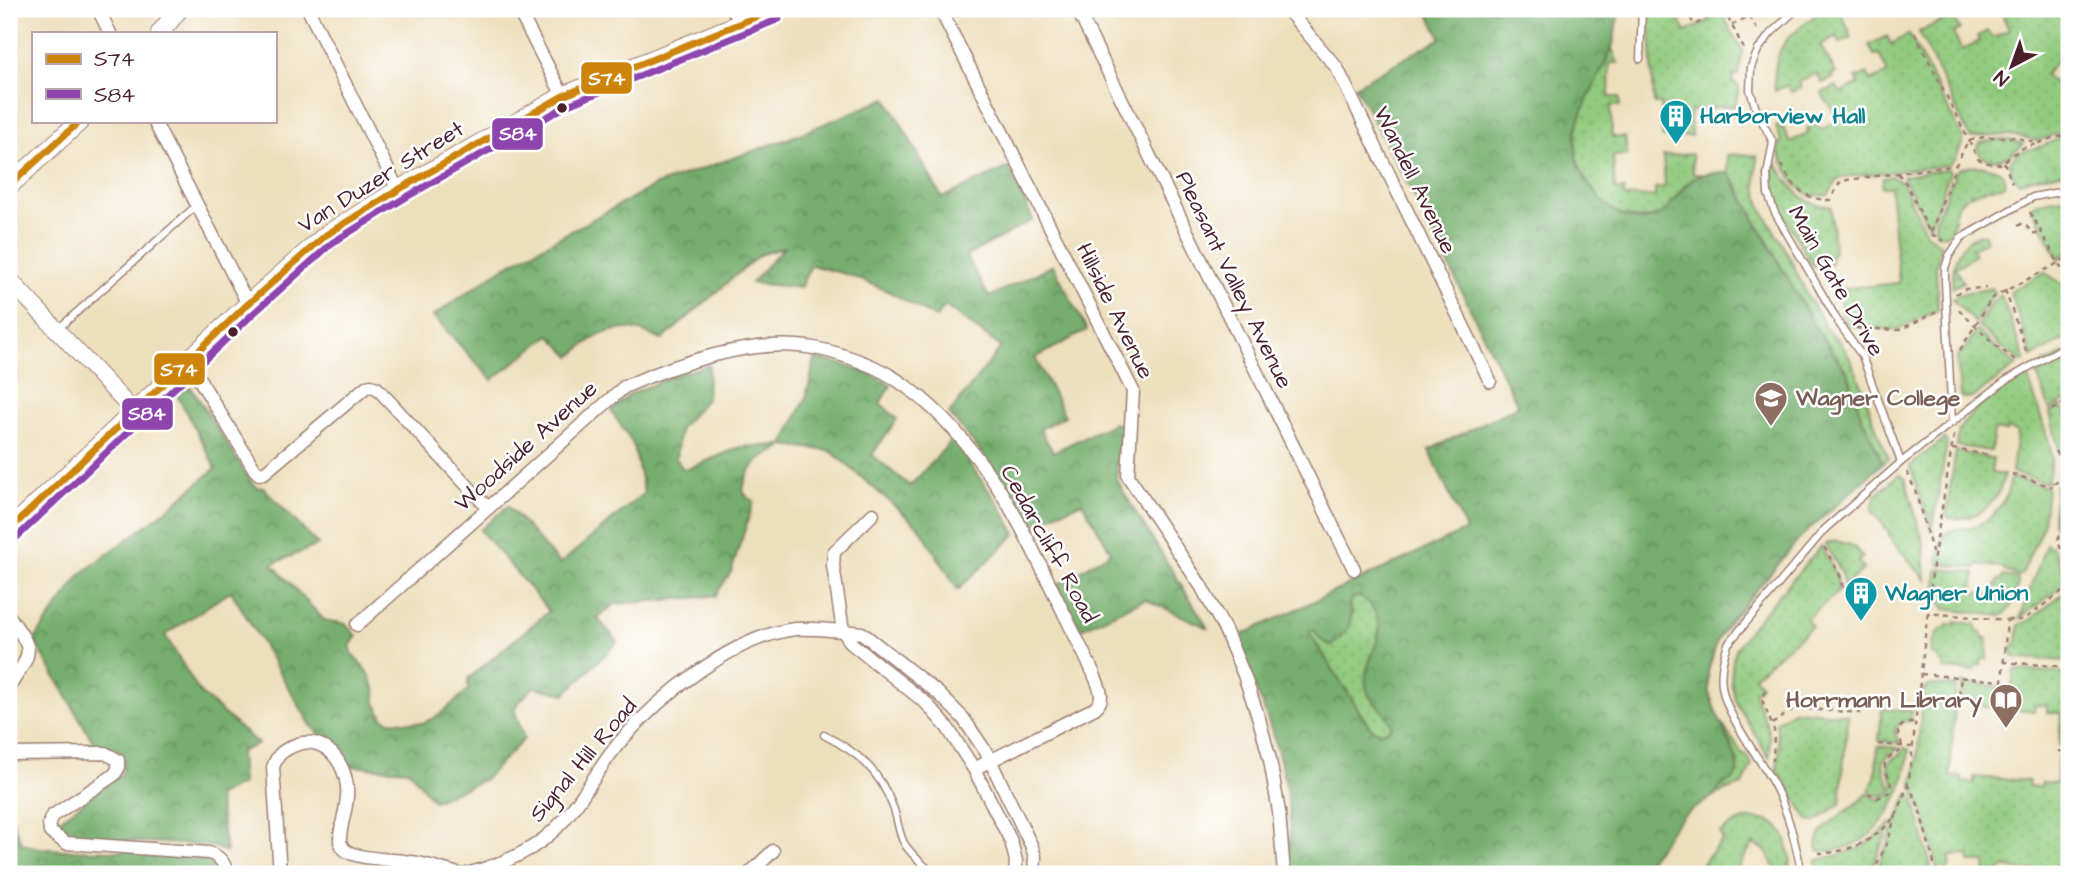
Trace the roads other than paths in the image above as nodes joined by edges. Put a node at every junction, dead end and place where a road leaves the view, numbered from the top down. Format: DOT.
graph roads {
  1 [pos="97,9"];
  2 [pos="179,9"];
  3 [pos="308,9"];
  4 [pos="518,9"];
  5 [pos="775,9"];
  6 [pos="940,9"];
  7 [pos="1077,9"];
  8 [pos="1287,9"];
  9 [pos="1642,9"];
  10 [pos="1797,9"];
  11 [pos="737,15"];
  12 [pos="109,32"];
  13 [pos="161,32"];
  14 [pos="1640,59"];
  15 [pos="563,96"];
  16 [pos="79,122"];
  17 [pos="155,122"];
  18 [pos="9,186"];
  19 [pos="398,190"];
  20 [pos="2069,190"];
  21 [pos="197,205"];
  22 [pos="9,279"];
  23 [pos="248,304"];
  24 [pos="57,330"];
  25 [pos="2069,344"];
  26 [pos="749,348"];
  27 [pos="188,361"];
  28 [pos="1490,381"];
  29 [pos="134,412"];
  30 [pos="1952,423"];
  31 [pos="1901,462"];
  32 [pos="488,508"];
  33 [pos="873,514"];
  34 [pos="9,530"];
  35 [pos="1354,569"];
  36 [pos="9,617"];
  37 [pos="356,625"];
  38 [pos="843,631"];
  39 [pos="9,687"];
  40 [pos="947,701"];
  41 [pos="935,713"];
  42 [pos="824,736"];
  43 [pos="9,754"];
  44 [pos="990,761"];
  45 [pos="974,769"];
  46 [pos="773,850"];
  47 [pos="228,874"];
  48 [pos="280,874"];
  49 [pos="458,874"];
  50 [pos="467,874"];
  51 [pos="749,874"];
  52 [pos="934,874"];
  53 [pos="1016,874"];
  54 [pos="1034,874"];
  55 [pos="1284,874"];
  56 [pos="1802,874"];
  1 -- 12 [label="street"];
  2 -- 13 [label="main road"];
  3 -- 19 [label="street"];
  4 -- 15 [label="street"];
  5 -- 11 [label="main road, Van Duzer Street"];
  6 -- 55 [label="street, Hillside Avenue"];
  7 -- 35 [label="street, Pleasant Valley Avenue"];
  8 -- 28 [label="street, Wandell Avenue"];
  9 -- 14 [label="lane"];
  10 -- 31 [label="lane, Main Gate Drive"];
  11 -- 15 [label="main road, Van Duzer Street"];
  15 -- 19 [label="main road, Van Duzer Street"];
  16 -- 18 [label="main road"];
  17 -- 21 [label="street"];
  19 -- 23 [label="main road, Van Duzer Street"];
  20 -- 30 [label="lane"];
  21 -- 23 [label="street"];
  21 -- 24 [label="lane"];
  22 -- 24 [label="street"];
  23 -- 27 [label="main road, Van Duzer Street"];
  24 -- 29 [label="street"];
  25 -- 30 [label="lane"];
  26 -- 32 [label="street, Woodside Avenue"];
  26 -- 44 [label="street, Cedarcliff Road"];
  27 -- 29 [label="main road, Van Duzer Street"];
  27 -- 32 [label="street"];
  29 -- 34 [label="main road, Van Duzer Street"];
  30 -- 31 [label="lane"];
  31 -- 56 [label="lane"];
  32 -- 37 [label="street, Woodside Avenue"];
  33 -- 38 [label="street"];
  36 -- 39 [label="street"];
  38 -- 40 [label="street, Signal Hill Road"];
  38 -- 41 [label="street"];
  38 -- 50 [label="street, Signal Hill Road"];
  40 -- 41 [label="street"];
  40 -- 44 [label="street, Signal Hill Road"];
  41 -- 45 [label="street"];
  42 -- 52 [label="lane"];
  43 -- 47 [label="street"];
  44 -- 45 [label="street"];
  44 -- 54 [label="street, Signal Hill Road"];
  45 -- 53 [label="street"];
  46 -- 51 [label="street"];
  48 -- 49 [label="street"];
}
